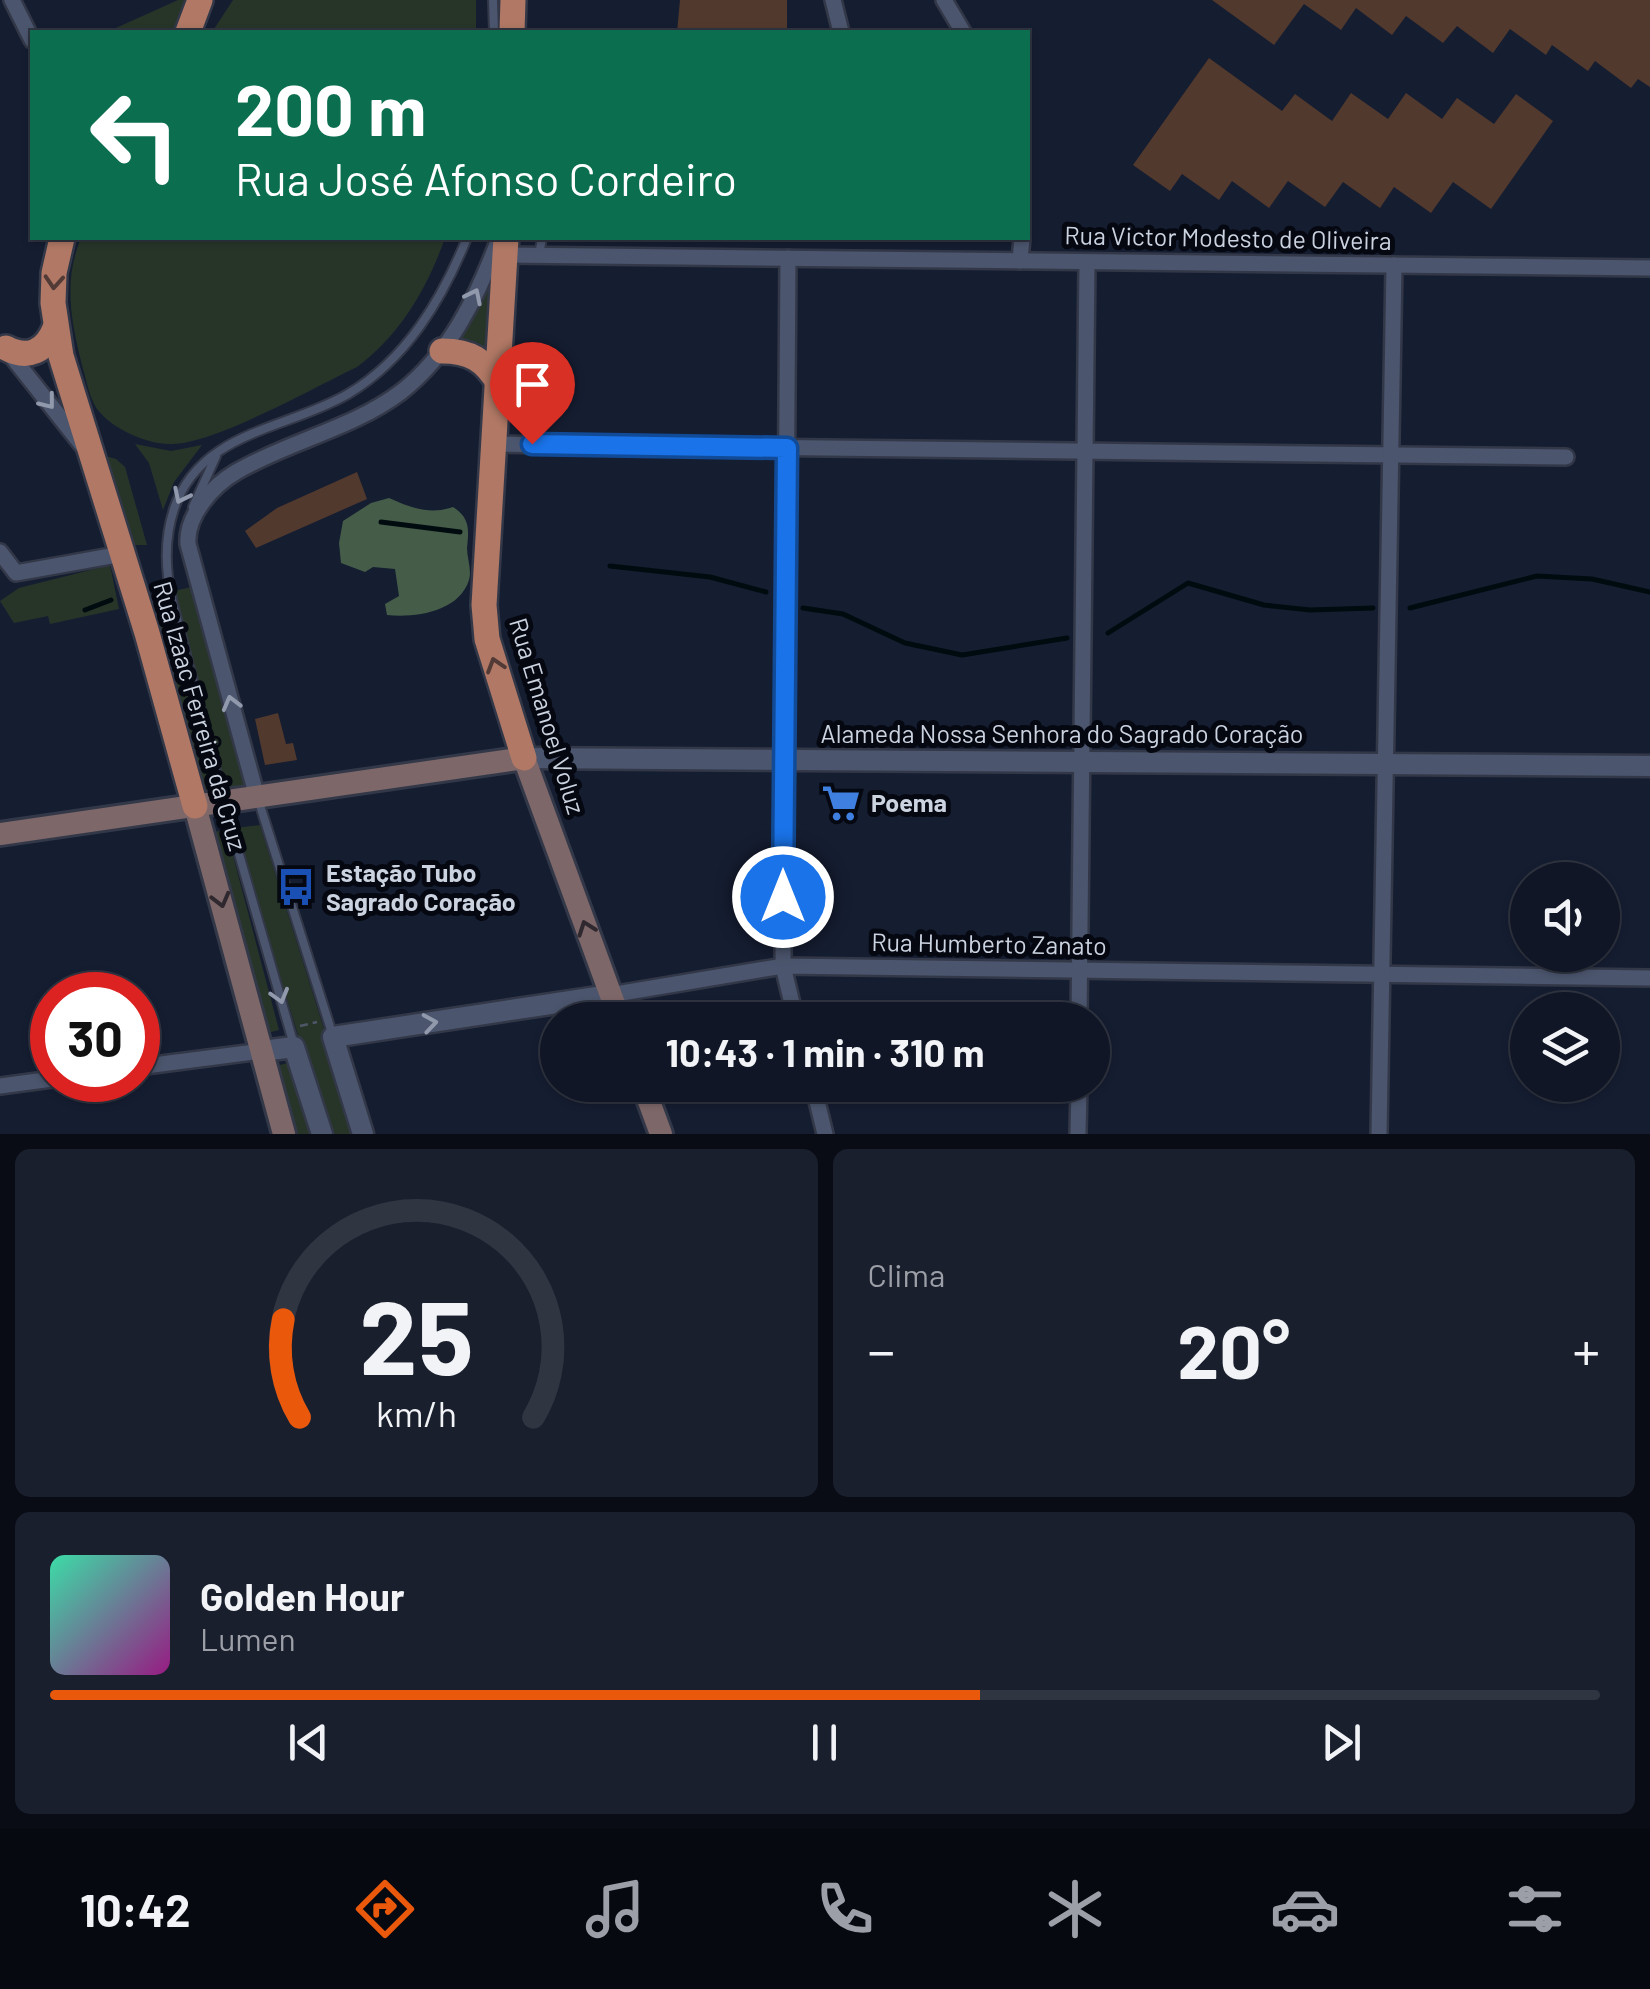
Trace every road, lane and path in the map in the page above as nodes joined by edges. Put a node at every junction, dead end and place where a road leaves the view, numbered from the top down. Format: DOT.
graph roads {
  1 [pos="12,0"];
  2 [pos="200,0"];
  3 [pos="494,0"];
  4 [pos="513,0"];
  5 [pos="833,0"];
  6 [pos="944,0"];
  7 [pos="189,30"];
  8 [pos="494,30"];
  9 [pos="512,30"];
  10 [pos="840,30"];
  11 [pos="962,30"];
  12 [pos="30,36"];
  13 [pos="62,240"];
  14 [pos="466,240"];
  15 [pos="542,240"];
  16 [pos="708,240"];
  17 [pos="760,240"];
  18 [pos="1022,240"];
  19 [pos="504,243"];
  20 [pos="539,255"];
  21 [pos="708,257"];
  22 [pos="760,258"];
  23 [pos="788,258"];
  24 [pos="1020,261"];
  25 [pos="1087,262"];
  26 [pos="1394,265"];
  27 [pos="1650,268"];
  28 [pos="55,328"];
  29 [pos="3,345"];
  30 [pos="442,351"];
  31 [pos="499,384"];
  32 [pos="495,444"];
  33 [pos="222,448"];
  34 [pos="787,448"];
  35 [pos="1085,451"];
  36 [pos="1390,454"];
  37 [pos="91,456"];
  38 [pos="1566,457"];
  39 [pos="188,525"];
  40 [pos="0,552"];
  41 [pos="122,554"];
  42 [pos="524,758"];
  43 [pos="784,760"];
  44 [pos="1082,762"];
  45 [pos="1385,764"];
  46 [pos="1650,766"];
  47 [pos="257,797"];
  48 [pos="224,802"];
  49 [pos="195,806"];
  50 [pos="0,834"];
  51 [pos="782,966"];
  52 [pos="1080,970"];
  53 [pos="1382,974"];
  54 [pos="1650,978"];
  55 [pos="610,995"];
  56 [pos="613,1002"];
  57 [pos="791,1002"];
  58 [pos="1079,1002"];
  59 [pos="331,1028"];
  60 [pos="292,1038"];
  61 [pos="262,1051"];
  62 [pos="160,1065"];
  63 [pos="30,1082"];
  64 [pos="0,1086"];
  65 [pos="650,1102"];
  66 [pos="817,1102"];
  67 [pos="1079,1102"];
  68 [pos="284,1134"];
  69 [pos="322,1134"];
  70 [pos="364,1134"];
  71 [pos="662,1134"];
  72 [pos="825,1134"];
  73 [pos="1078,1134"];
  74 [pos="1378,1134"];
  1 -- 12 [label="street"];
  2 -- 7 [label="main road"];
  3 -- 8 [label="lane"];
  4 -- 9 [label="main road"];
  5 -- 10 [label="street"];
  6 -- 11 [label="street"];
  13 -- 28 [label="main road, one-way"];
  14 -- 33 [label="lane"];
  15 -- 20 [label="lane"];
  16 -- 21 [label="street"];
  17 -- 22 [label="street"];
  18 -- 24 [label="street"];
  19 -- 20 [label="street, Rua Victor Modesto de Oliveira"];
  30 -- 19 [label="street, one-way"];
  19 -- 31 [label="main road, Rua Emanoel Voluz"];
  20 -- 21 [label="street, Rua Victor Modesto de Oliveira"];
  21 -- 22 [label="street, Rua Victor Modesto de Oliveira"];
  22 -- 23 [label="street, Rua Victor Modesto de Oliveira"];
  23 -- 24 [label="street, Rua Victor Modesto de Oliveira"];
  23 -- 34 [label="street"];
  24 -- 25 [label="street, Rua Victor Modesto de Oliveira"];
  25 -- 26 [label="street, Rua Victor Modesto de Oliveira"];
  25 -- 35 [label="street"];
  26 -- 27 [label="street, Rua Victor Modesto de Oliveira"];
  26 -- 36 [label="street"];
  28 -- 29 [label="main road"];
  28 -- 37 [label="main road"];
  29 -- 37 [label="street, Rua Izaac Ferreira da Cruz, one-way"];
  30 -- 31 [label="main road"];
  30 -- 39 [label="street"];
  31 -- 32 [label="main road, Rua Emanoel Voluz"];
  32 -- 34 [label="street"];
  42 -- 32 [label="main road, Rua Emanoel Voluz, one-way"];
  33 -- 39 [label="lane"];
  33 -- 48 [label="lane, one-way"];
  34 -- 35 [label="street"];
  34 -- 43 [label="street"];
  35 -- 36 [label="street"];
  35 -- 44 [label="street"];
  36 -- 38 [label="street"];
  36 -- 45 [label="street"];
  37 -- 41 [label="main road, Rua Izaac Ferreira da Cruz"];
  47 -- 39 [label="street, one-way"];
  40 -- 41 [label="street"];
  41 -- 49 [label="main road, Rua Izaac Ferreira da Cruz"];
  42 -- 43 [label="street, Alameda Nossa Senhora do Sagrado Coração"];
  42 -- 47 [label="main road, Alameda Nossa Senhora do Sagrado Coração"];
  55 -- 42 [label="main road, Rua Emanoel Voluz, one-way"];
  43 -- 44 [label="street, Alameda Nossa Senhora do Sagrado Coração"];
  43 -- 51 [label="street"];
  44 -- 45 [label="street, Alameda Nossa Senhora do Sagrado Coração"];
  44 -- 52 [label="street"];
  45 -- 46 [label="street, Alameda Nossa Senhora do Sagrado Coração"];
  45 -- 53 [label="street"];
  47 -- 48 [label="main road, Alameda Nossa Senhora do Sagrado Coração"];
  47 -- 59 [label="lane"];
  48 -- 49 [label="main road, Alameda Nossa Senhora do Sagrado Coração"];
  48 -- 60 [label="lane, one-way"];
  49 -- 50 [label="main road, Alameda Nossa Senhora do Sagrado Coração"];
  49 -- 61 [label="main road, Rua Izaac Ferreira da Cruz, one-way"];
  51 -- 52 [label="street, Rua Humberto Zanato"];
  51 -- 55 [label="street, Rua Humberto Zanato"];
  51 -- 57 [label="street"];
  52 -- 53 [label="street, Rua Humberto Zanato"];
  52 -- 58 [label="street"];
  53 -- 54 [label="street, Rua Humberto Zanato"];
  53 -- 74 [label="street"];
  55 -- 56 [label="main road, Rua Emanoel Voluz"];
  59 -- 55 [label="street, Rua Humberto Zanato, one-way"];
  59 -- 60 [label="path"];
  59 -- 70 [label="street"];
  60 -- 61 [label="street"];
  60 -- 69 [label="street"];
  61 -- 62 [label="street"];
  61 -- 68 [label="main road, Rua Izaac Ferreira da Cruz"];
  63 -- 64 [label="street"];
  65 -- 71 [label="main road"];
  66 -- 72 [label="street"];
  67 -- 73 [label="street"];
}
